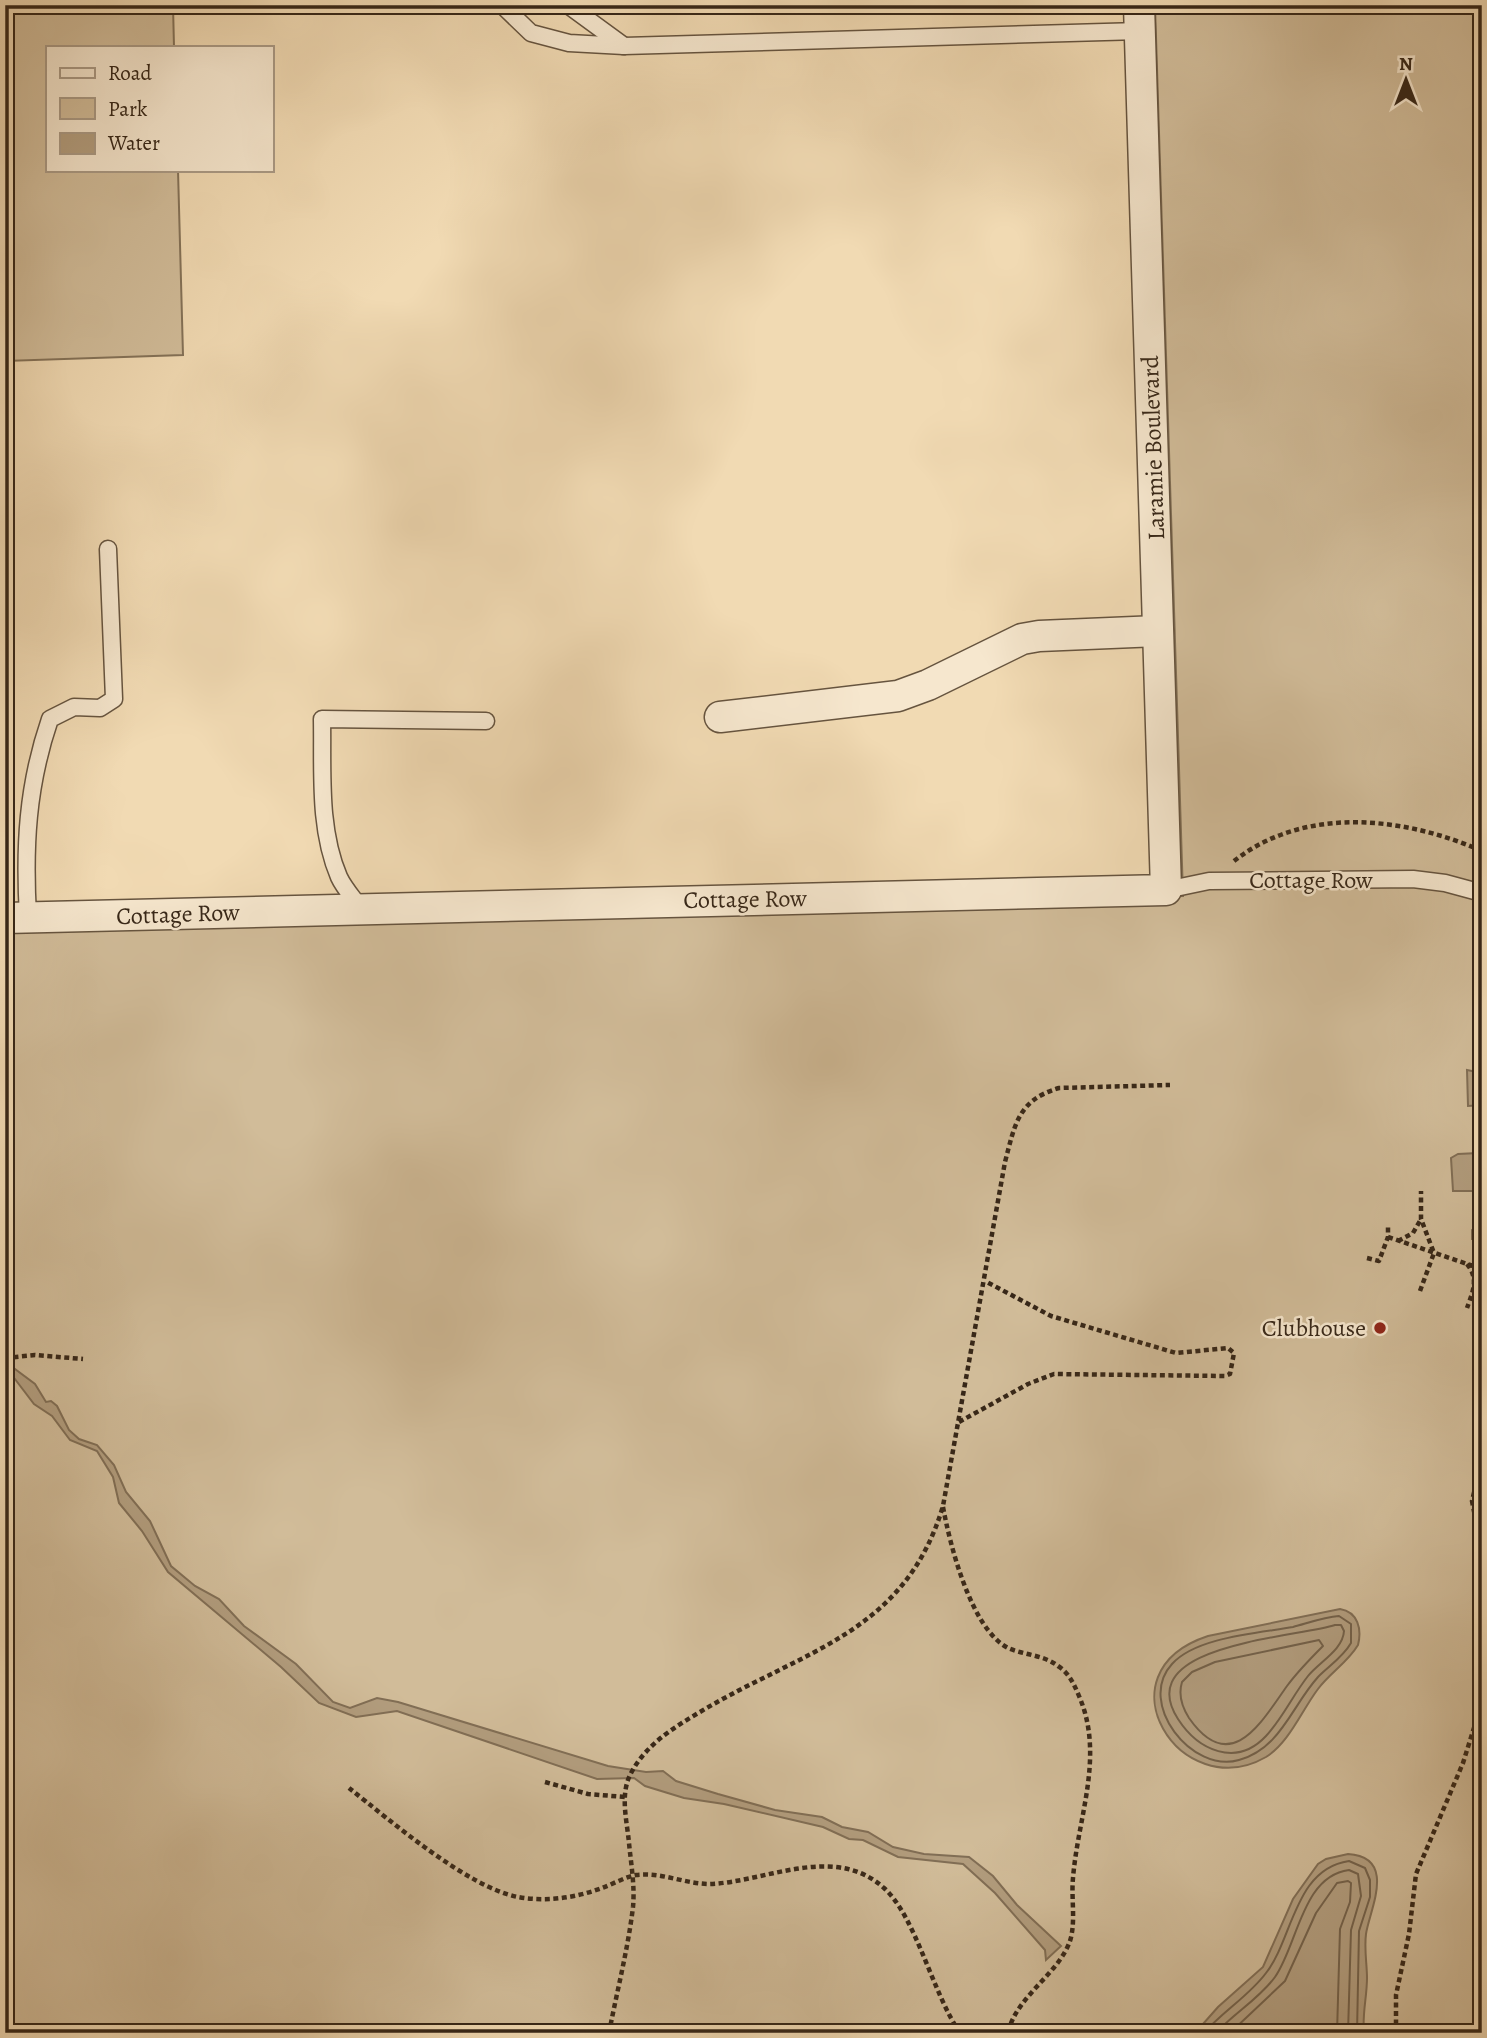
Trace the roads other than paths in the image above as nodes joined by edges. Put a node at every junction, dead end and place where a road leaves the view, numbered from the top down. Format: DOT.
graph roads {
  1 [pos="502,5"];
  2 [pos="568,5"];
  3 [pos="1140,18"];
  4 [pos="625,46"];
  5 [pos="108,549"];
  6 [pos="1158,631"];
  7 [pos="720,718"];
  8 [pos="486,721"];
  9 [pos="1166,890"];
  10 [pos="1482,893"];
  11 [pos="361,909"];
  12 [pos="16,918"];
  1 -- 4 [label="lane"];
  2 -- 4 [label="lane"];
  3 -- 4 [label="lane"];
  3 -- 6 [label="street, Laramie Boulevard"];
  5 -- 12 [label="lane"];
  6 -- 7 [label="street"];
  6 -- 9 [label="street, Laramie Boulevard"];
  8 -- 11 [label="lane"];
  9 -- 10 [label="lane, Cottage Row"];
  9 -- 11 [label="street, Cottage Row"];
  11 -- 12 [label="street, Cottage Row"];
}
